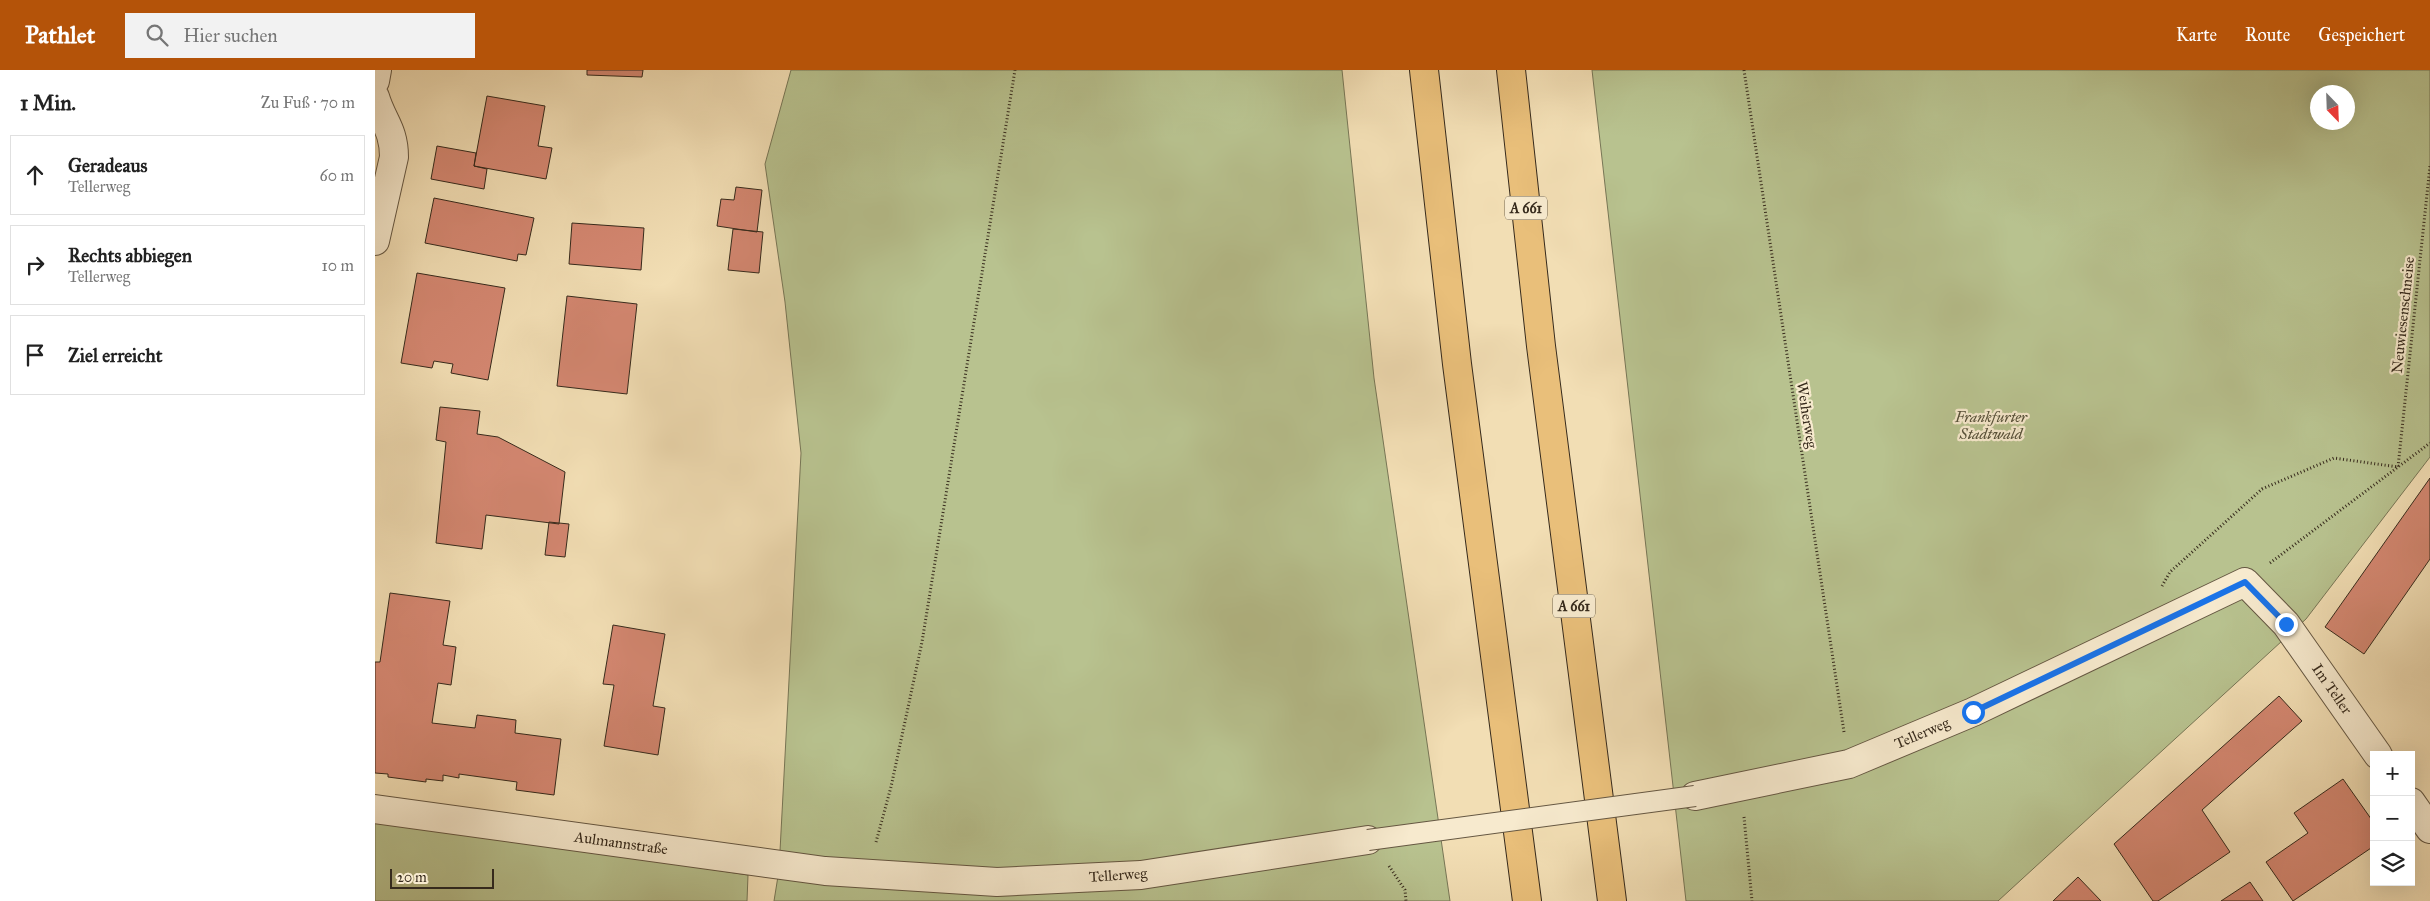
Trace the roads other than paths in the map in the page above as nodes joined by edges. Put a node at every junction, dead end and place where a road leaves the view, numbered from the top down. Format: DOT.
graph roads {
  1 [pos="377,70"];
  2 [pos="1425,70"];
  3 [pos="1511,70"];
  4 [pos="375,81"];
  5 [pos="375,97"];
  6 [pos="375,241"];
  7 [pos="2286,624"];
  8 [pos="2375,751"];
  9 [pos="1695,796"];
  10 [pos="2415,807"];
  11 [pos="375,809"];
  12 [pos="2430,828"];
  13 [pos="1368,840"];
  14 [pos="867,875"];
  15 [pos="1527,901"];
  16 [pos="1612,901"];
  1 -- 4 [label="street"];
  2 -- 15 [label="highway"];
  3 -- 16 [label="highway, A 661"];
  5 -- 6 [label="street"];
  7 -- 8 [label="street, Im Teller"];
  7 -- 9 [label="street, Tellerweg"];
  9 -- 13 [label="lane, bridge"];
  10 -- 12 [label="street"];
  11 -- 14 [label="street, Aulmannstraße"];
  13 -- 14 [label="street, Tellerweg"];
}
